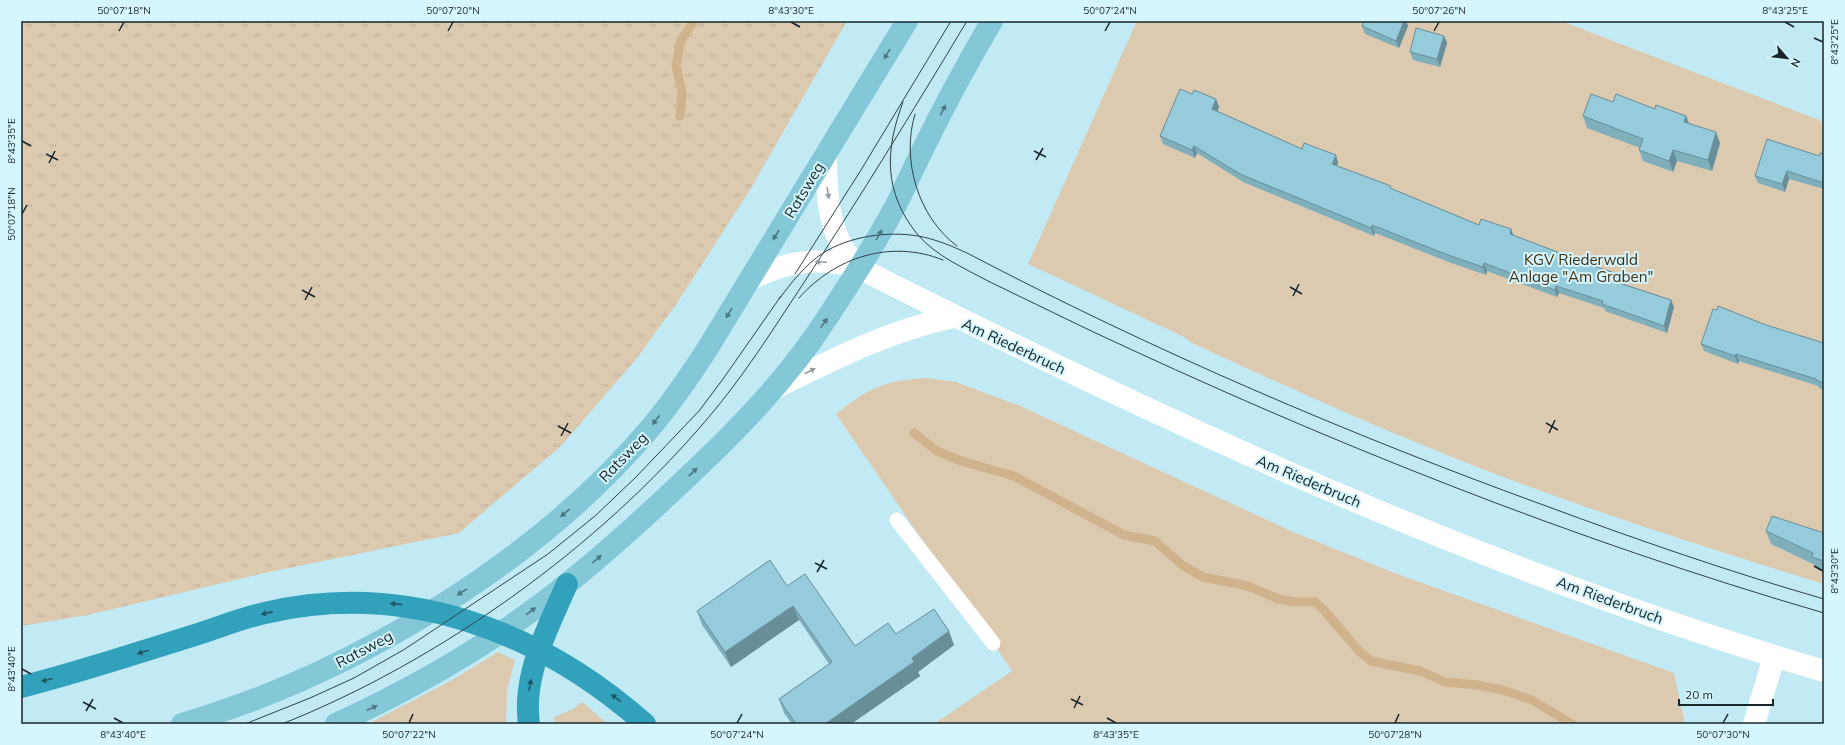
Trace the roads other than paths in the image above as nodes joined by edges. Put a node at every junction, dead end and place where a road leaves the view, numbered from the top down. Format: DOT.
graph roads {
  1 [pos="907,21"];
  2 [pos="992,21"];
  3 [pos="826,154"];
  4 [pos="859,268"];
  5 [pos="749,280"];
  6 [pos="953,316"];
  7 [pos="775,388"];
  8 [pos="896,520"];
  9 [pos="567,584"];
  10 [pos="993,643"];
  11 [pos="1774,657"];
  12 [pos="1824,671"];
  13 [pos="21,687"];
  14 [pos="182,724"];
  15 [pos="336,724"];
  16 [pos="529,724"];
  17 [pos="645,724"];
  18 [pos="1754,724"];
  1 -- 3 [label="main road, Ratsweg, one-way"];
  4 -- 2 [label="main road, one-way"];
  3 -- 4 [label="main road, one-way"];
  3 -- 5 [label="main road, Ratsweg, one-way"];
  4 -- 5 [label="main road, one-way"];
  4 -- 6 [label="main road, Am Riederbruch"];
  7 -- 4 [label="main road, one-way"];
  5 -- 14 [label="main road, Ratsweg, one-way"];
  7 -- 6 [label="main road, one-way"];
  6 -- 11 [label="main road, Am Riederbruch"];
  9 -- 7 [label="main road, one-way"];
  8 -- 10 [label="lane"];
  15 -- 9 [label="main road, one-way"];
  16 -- 9 [label="highway, one-way"];
  11 -- 12 [label="main road, Am Riederbruch"];
  11 -- 18 [label="main road"];
  17 -- 13 [label="highway, one-way"];
}
